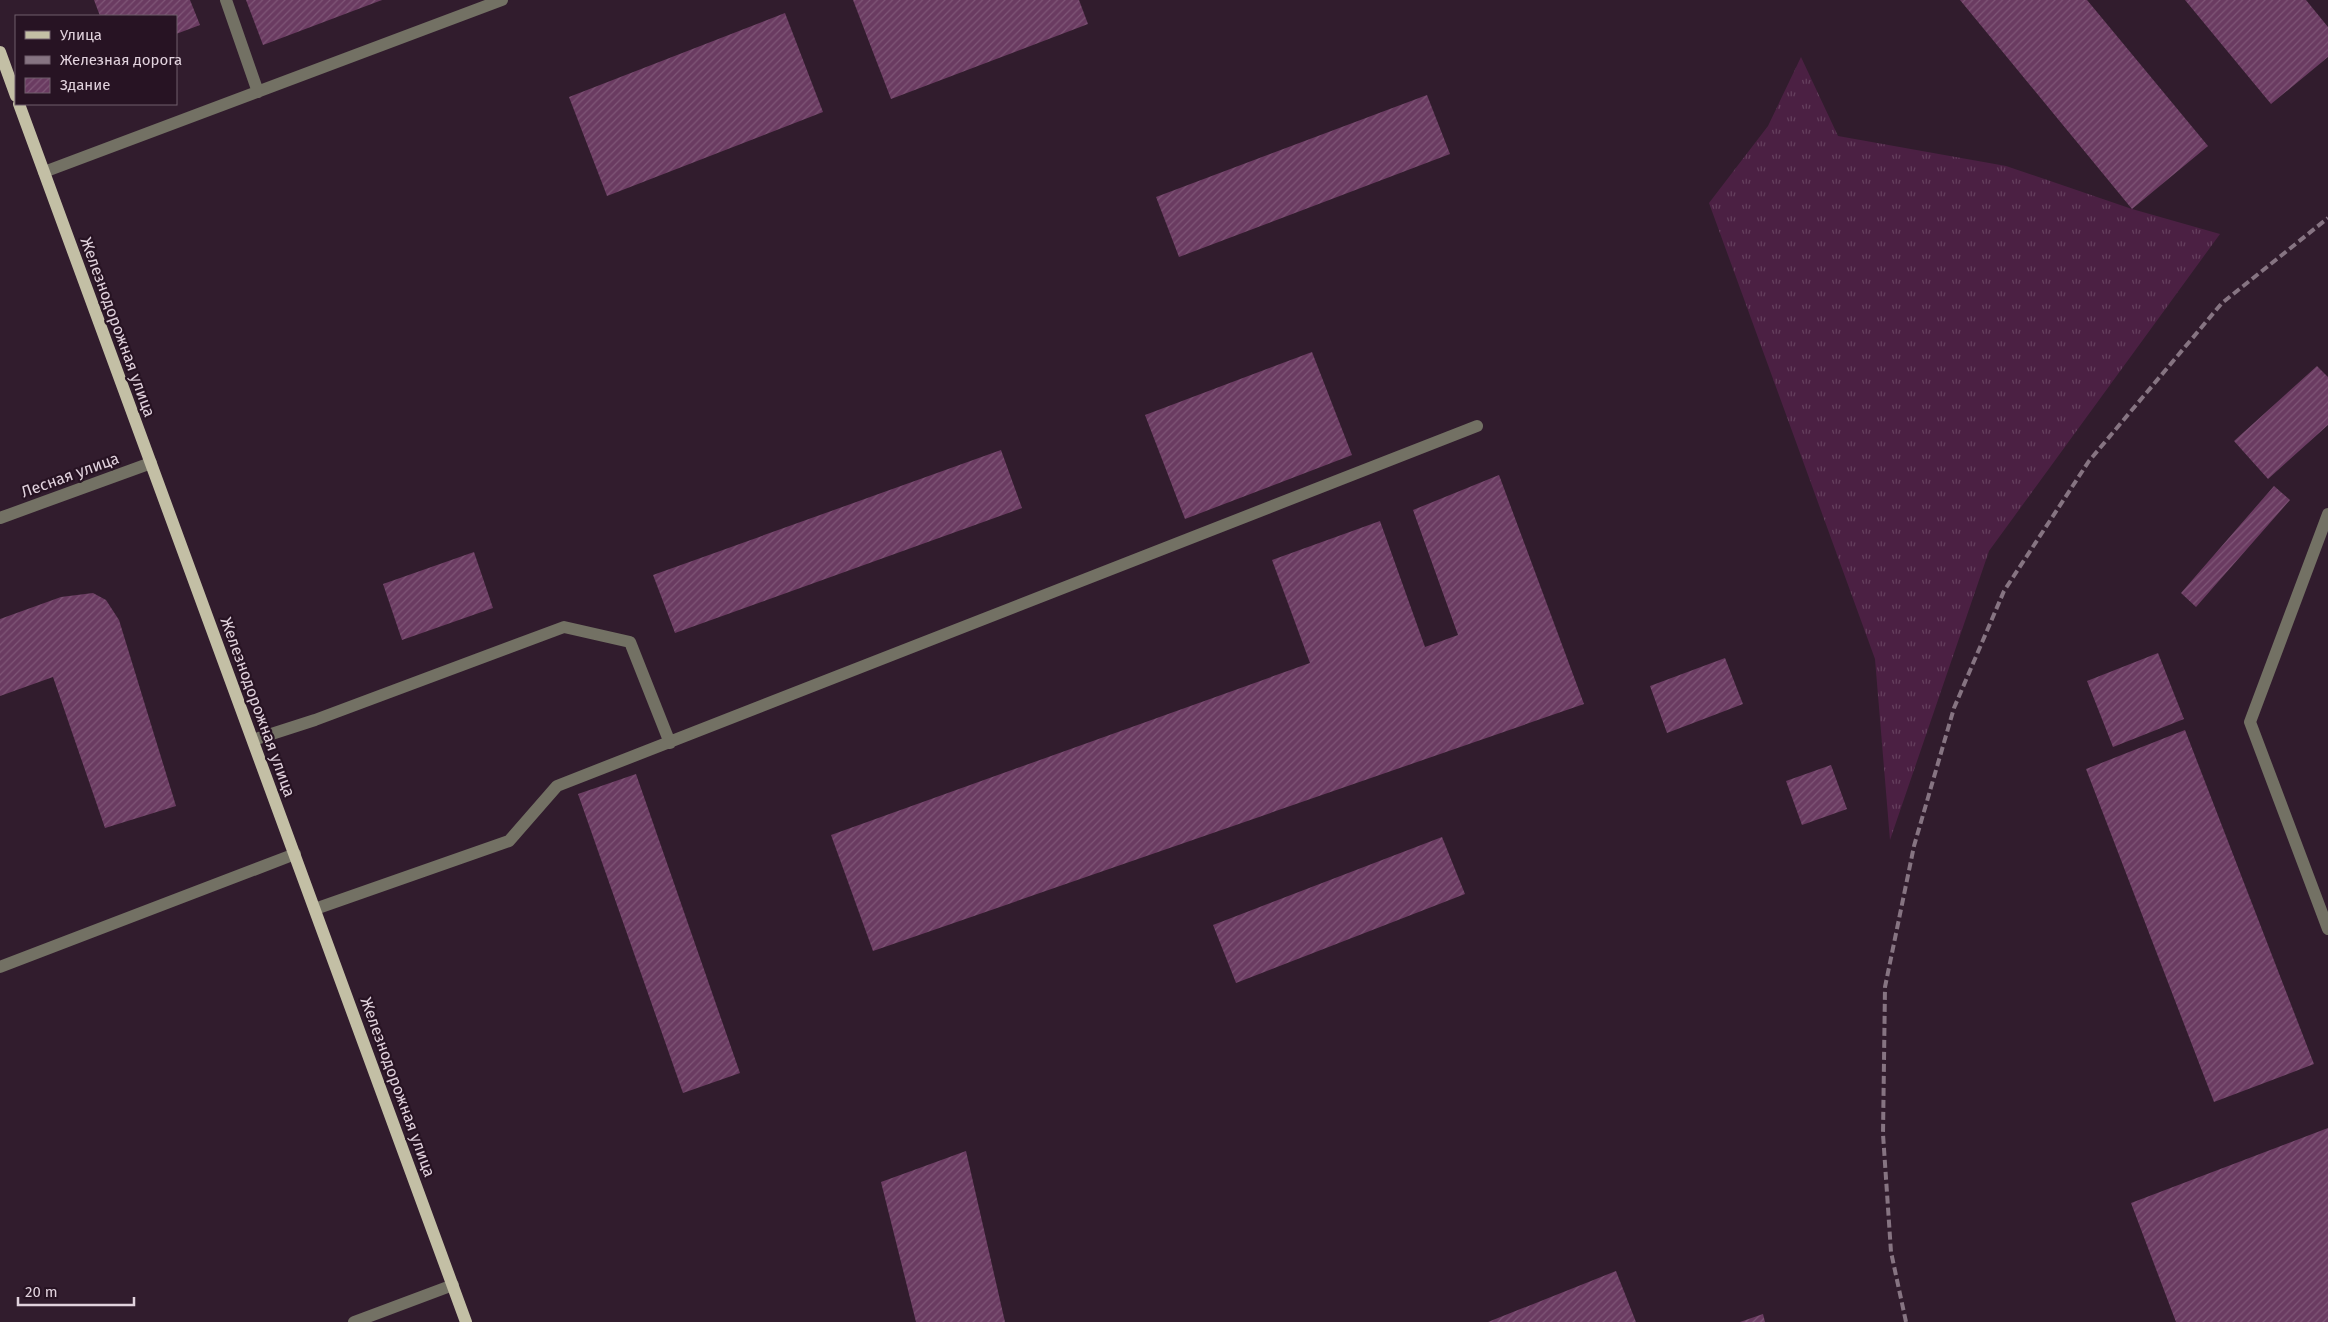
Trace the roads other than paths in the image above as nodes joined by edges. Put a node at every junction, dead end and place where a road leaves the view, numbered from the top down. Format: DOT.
graph roads {
  1 [pos="226,0"];
  2 [pos="502,0"];
  3 [pos="0,52"];
  4 [pos="258,92"];
  5 [pos="15,93"];
  6 [pos="19,105"];
  7 [pos="44,172"];
  8 [pos="1477,426"];
  9 [pos="151,463"];
  10 [pos="2328,514"];
  11 [pos="0,518"];
  12 [pos="253,740"];
  13 [pos="670,743"];
  14 [pos="295,854"];
  15 [pos="315,909"];
  16 [pos="2328,929"];
  17 [pos="0,967"];
  18 [pos="453,1285"];
  19 [pos="354,1322"];
  20 [pos="466,1322"];
  1 -- 4 [label="street"];
  2 -- 4 [label="street"];
  3 -- 5 [label="main road"];
  4 -- 7 [label="street"];
  6 -- 7 [label="main road, Железнодорожная улица"];
  7 -- 9 [label="main road, Железнодорожная улица"];
  8 -- 13 [label="street"];
  9 -- 11 [label="street, Лесная улица"];
  9 -- 12 [label="main road, Железнодорожная улица"];
  10 -- 16 [label="street"];
  12 -- 13 [label="street"];
  12 -- 14 [label="main road, Железнодорожная улица"];
  13 -- 15 [label="street"];
  14 -- 15 [label="main road, Железнодорожная улица"];
  14 -- 17 [label="street"];
  15 -- 18 [label="main road, Железнодорожная улица"];
  18 -- 19 [label="street"];
  18 -- 20 [label="main road, Железнодорожная улица"];
}
